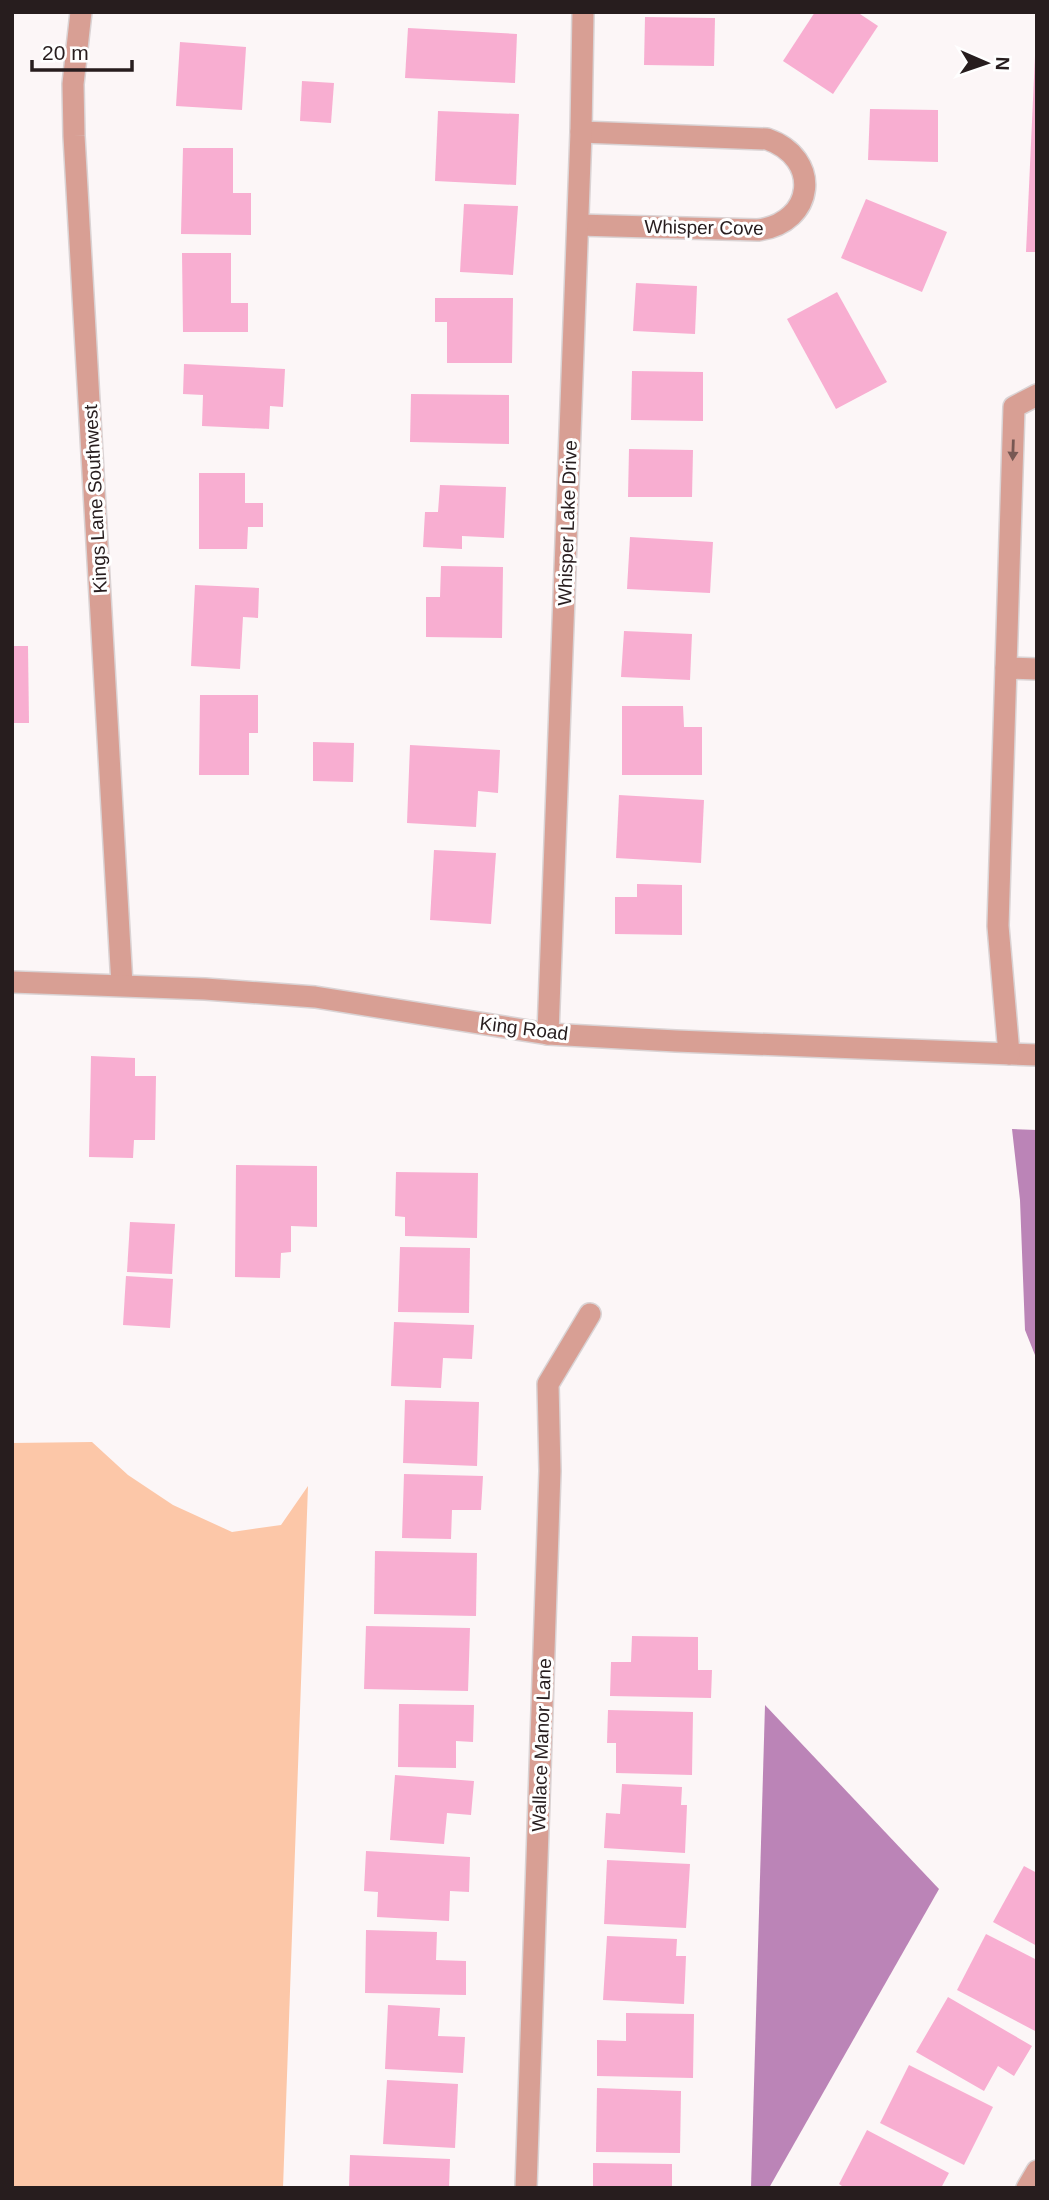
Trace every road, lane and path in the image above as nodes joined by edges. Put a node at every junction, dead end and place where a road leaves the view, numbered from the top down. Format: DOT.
graph roads {
  1 [pos="81,12"];
  2 [pos="583,12"];
  3 [pos="581,132"];
  4 [pos="578,225"];
  5 [pos="1037,396"];
  6 [pos="1006,668"];
  7 [pos="1037,669"];
  8 [pos="12,982"];
  9 [pos="122,985"];
  10 [pos="548,1034"];
  11 [pos="1009,1054"];
  12 [pos="1037,1055"];
  13 [pos="590,1314"];
  14 [pos="1037,2171"];
  15 [pos="526,2188"];
  16 [pos="1027,2188"];
  1 -- 9 [label="street, Kings Lane Southwest"];
  2 -- 3 [label="street, Whisper Lake Drive"];
  3 -- 4 [label="street, Whisper Lake Drive"];
  3 -- 4 [label="street, Whisper Cove"];
  4 -- 10 [label="street, Whisper Lake Drive"];
  5 -- 6 [label="street, one-way"];
  6 -- 7 [label="street"];
  6 -- 11 [label="street"];
  8 -- 9 [label="street, King Road"];
  9 -- 10 [label="street, King Road"];
  10 -- 11 [label="street, King Road"];
  11 -- 12 [label="street, King Road"];
  13 -- 15 [label="street, Wallace Manor Lane"];
  14 -- 16 [label="street"];
}
